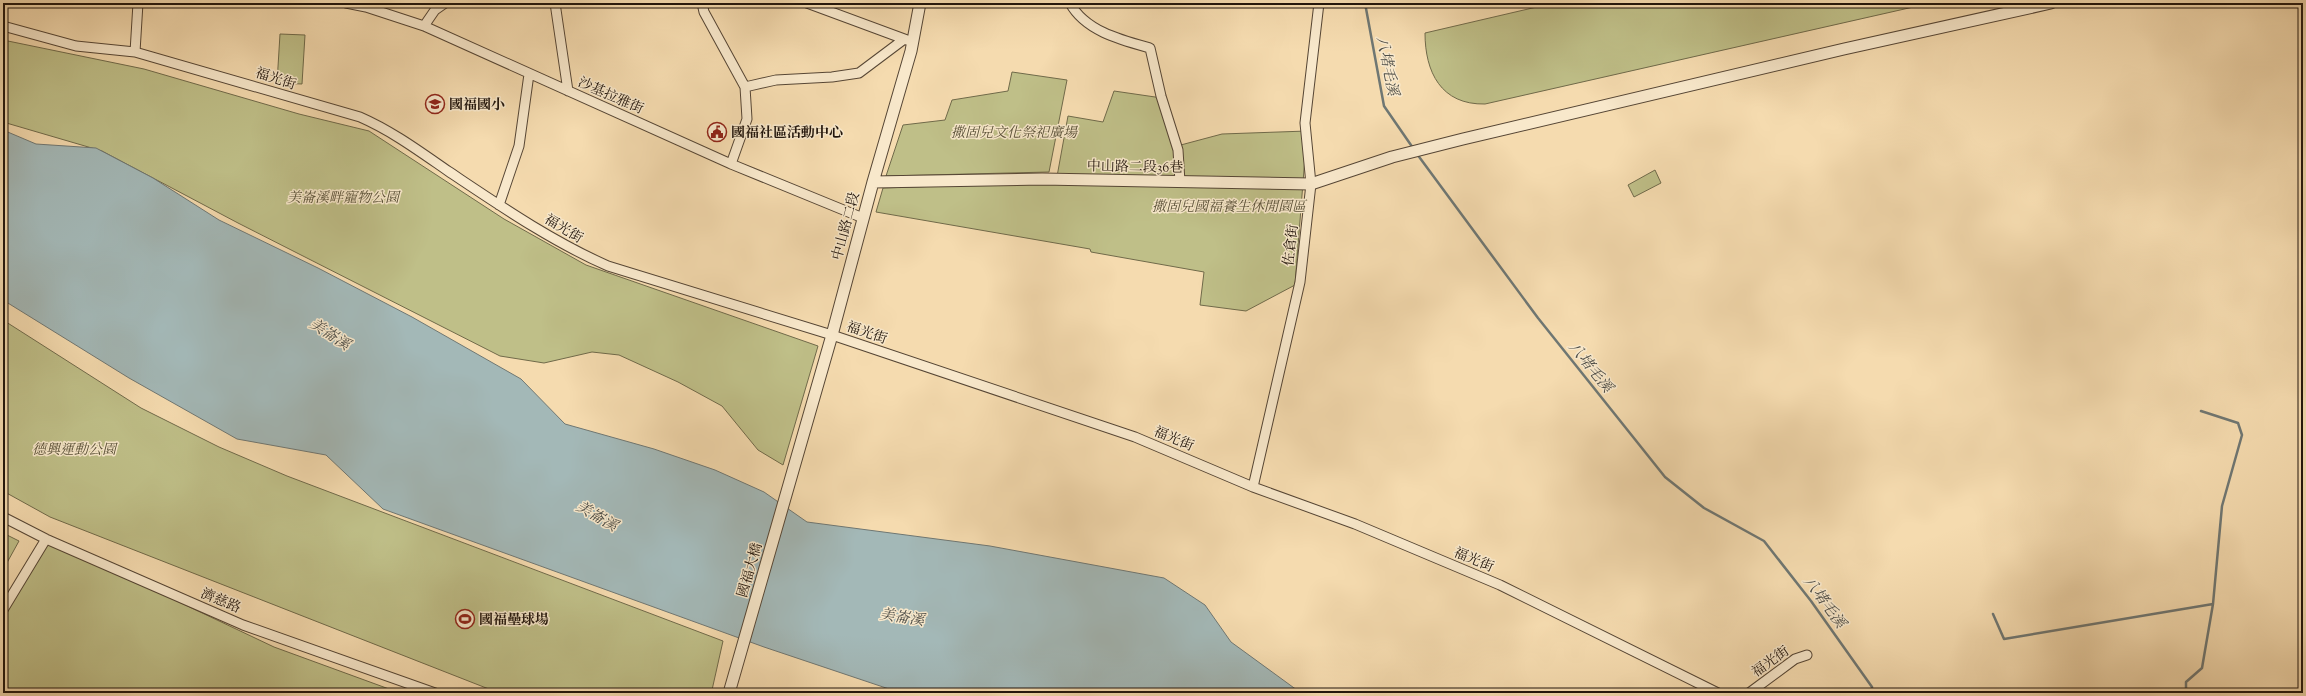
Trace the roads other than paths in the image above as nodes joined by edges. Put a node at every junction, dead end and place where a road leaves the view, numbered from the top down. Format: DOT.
graph roads {
  1 [pos="138,3"];
  2 [pos="346,3"];
  3 [pos="446,3"];
  4 [pos="555,3"];
  5 [pos="702,3"];
  6 [pos="807,3"];
  7 [pos="920,3"];
  8 [pos="1070,3"];
  9 [pos="1319,3"];
  10 [pos="2051,3"];
  11 [pos="366,5"];
  12 [pos="3,26"];
  13 [pos="424,26"];
  14 [pos="907,40"];
  15 [pos="135,52"];
  16 [pos="529,74"];
  17 [pos="745,87"];
  18 [pos="568,91"];
  19 [pos="731,164"];
  20 [pos="872,182"];
  21 [pos="1180,182"];
  22 [pos="1311,184"];
  23 [pos="499,205"];
  24 [pos="863,218"];
  25 [pos="832,335"];
  26 [pos="797,456"];
  27 [pos="1253,487"];
  28 [pos="3,518"];
  29 [pos="46,539"];
  30 [pos="3,610"];
  31 [pos="1807,655"];
  32 [pos="435,693"];
  33 [pos="729,693"];
  34 [pos="1718,693"];
  35 [pos="1749,693"];
  1 -- 15 [label="street"];
  2 -- 11 [label="street, 沙基拉雅街"];
  3 -- 13 [label="street"];
  4 -- 18 [label="street"];
  5 -- 17 [label="street"];
  6 -- 14 [label="street"];
  7 -- 14 [label="street, 中山路二段"];
  8 -- 21 [label="street"];
  9 -- 22 [label="street, 佐倉街"];
  10 -- 22 [label="street, 中山路二段36巷"];
  11 -- 13 [label="street, 沙基拉雅街"];
  12 -- 15 [label="street, 福光街"];
  13 -- 16 [label="street, 沙基拉雅街"];
  14 -- 17 [label="street"];
  14 -- 20 [label="street, 中山路二段"];
  15 -- 23 [label="street, 福光街"];
  16 -- 18 [label="street, 沙基拉雅街"];
  16 -- 23 [label="street"];
  17 -- 19 [label="street"];
  18 -- 19 [label="street, 沙基拉雅街"];
  19 -- 24 [label="street, 沙基拉雅街"];
  20 -- 21 [label="street, 中山路二段36巷"];
  20 -- 24 [label="street, 中山路二段"];
  21 -- 22 [label="street, 中山路二段36巷"];
  22 -- 27 [label="street, 佐倉街"];
  23 -- 25 [label="street, 福光街"];
  24 -- 25 [label="street, 中山路二段"];
  25 -- 26 [label="street, 中山路二段"];
  25 -- 27 [label="street, 福光街"];
  26 -- 33 [label="street, 國福大橋"];
  27 -- 34 [label="street, 福光街"];
  28 -- 29 [label="street, 濟慈路"];
  29 -- 30 [label="street"];
  29 -- 32 [label="street, 濟慈路"];
  31 -- 35 [label="street, 福光街"];
}
